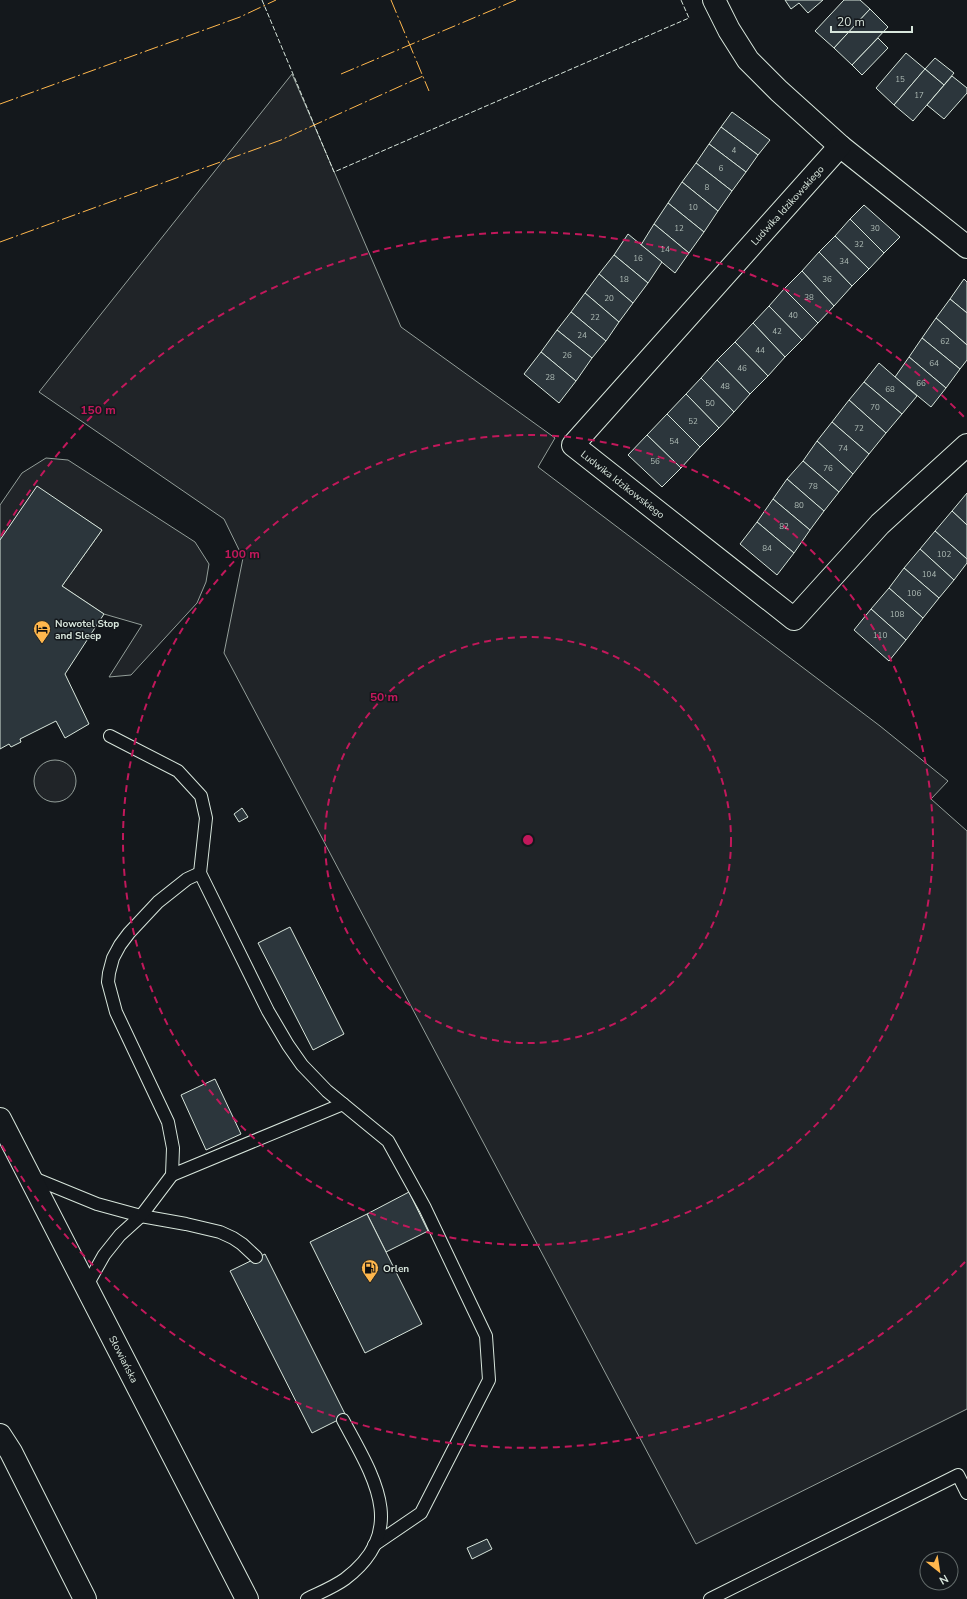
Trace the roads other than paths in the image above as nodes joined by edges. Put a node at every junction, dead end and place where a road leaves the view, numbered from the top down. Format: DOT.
graph roads {
  1 [pos="714,0"];
  2 [pos="840,146"];
  3 [pos="967,247"];
  4 [pos="967,445"];
  5 [pos="110,736"];
  6 [pos="200,873"];
  7 [pos="343,1104"];
  8 [pos="0,1119"];
  9 [pos="172,1175"];
  10 [pos="30,1177"];
  11 [pos="141,1216"];
  12 [pos="256,1257"];
  13 [pos="87,1289"];
  14 [pos="343,1420"];
  15 [pos="0,1435"];
  16 [pos="967,1493"];
  17 [pos="374,1545"];
  18 [pos="85,1599"];
  19 [pos="247,1599"];
  20 [pos="307,1599"];
  21 [pos="710,1599"];
  1 -- 2 [label="street"];
  2 -- 3 [label="street"];
  2 -- 4 [label="street, Ludwika Idzikowskiego"];
  5 -- 6 [label="lane"];
  6 -- 7 [label="lane"];
  6 -- 9 [label="lane"];
  7 -- 9 [label="lane"];
  7 -- 17 [label="lane"];
  8 -- 10 [label="street, Słowiańska"];
  9 -- 11 [label="lane"];
  10 -- 11 [label="lane"];
  10 -- 13 [label="street, Słowiańska"];
  11 -- 12 [label="lane"];
  11 -- 13 [label="lane"];
  13 -- 19 [label="street, Słowiańska"];
  14 -- 17 [label="lane"];
  15 -- 18 [label="street"];
  16 -- 21 [label="lane"];
  17 -- 20 [label="lane"];
}
